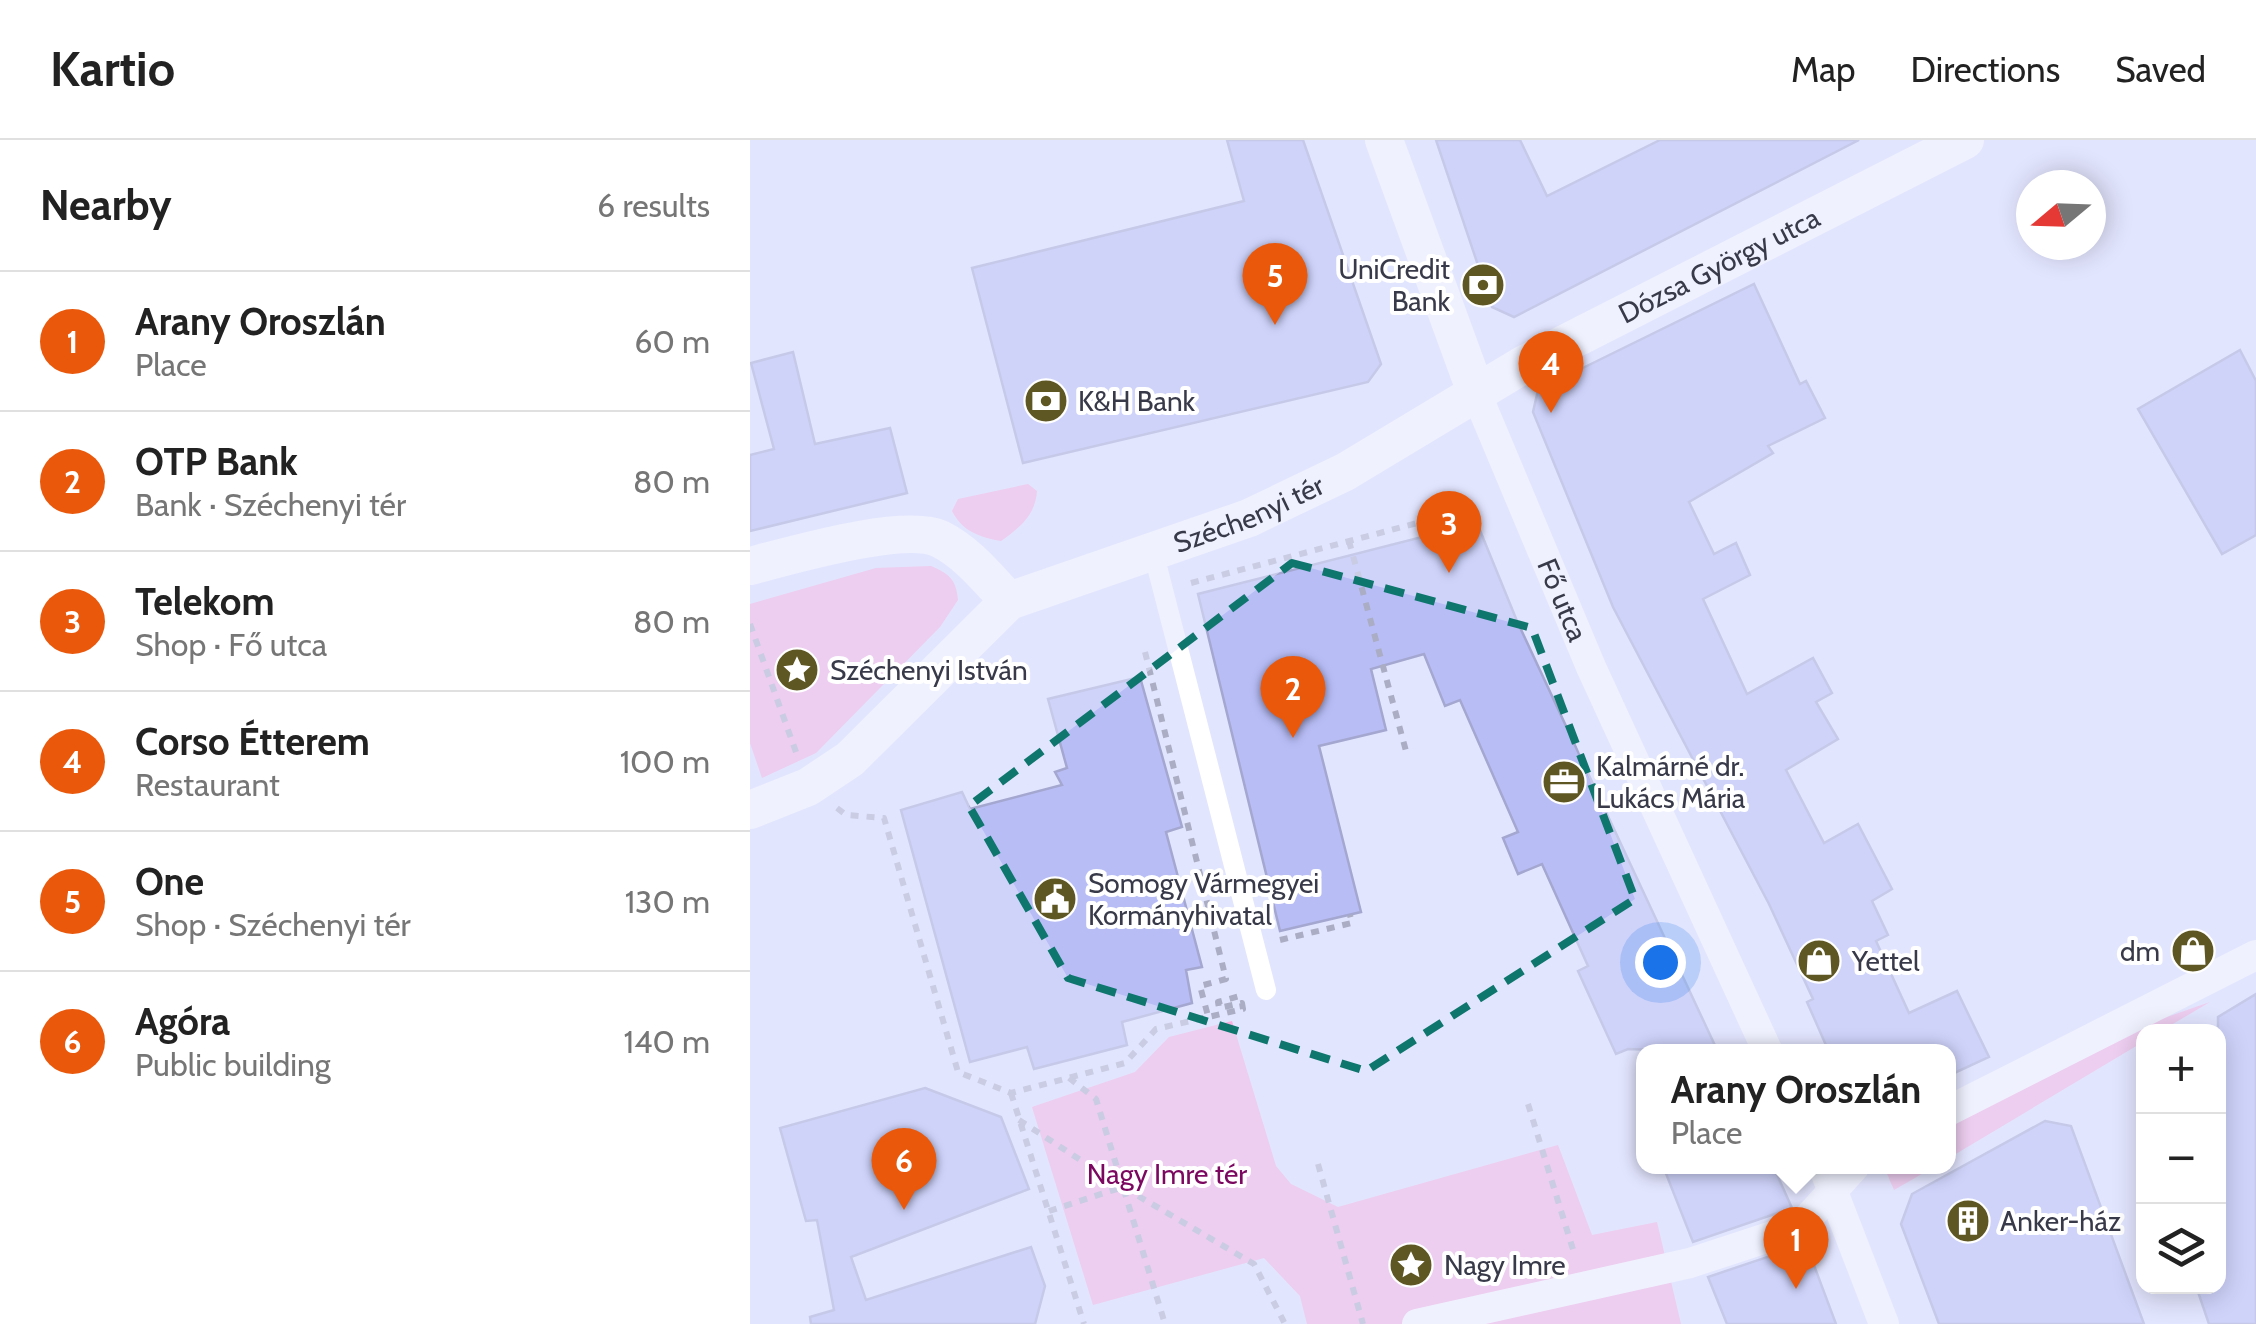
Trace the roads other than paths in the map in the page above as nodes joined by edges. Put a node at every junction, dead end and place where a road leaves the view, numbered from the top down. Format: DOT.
graph roads {
  1 [pos="1384,140"];
  2 [pos="1965,140"];
  3 [pos="1476,395"];
  4 [pos="1154,555"];
  5 [pos="750,566"];
  6 [pos="1009,602"];
  7 [pos="750,810"];
  8 [pos="2256,955"];
  9 [pos="1266,990"];
  10 [pos="1764,1044"];
  11 [pos="1956,1107"];
  12 [pos="1828,1177"];
  13 [pos="1800,1226"];
  14 [pos="1852,1239"];
  15 [pos="1418,1324"];
  16 [pos="1884,1324"];
  1 -- 3 [label="street, Fő utca"];
  2 -- 3 [label="street, Dózsa György utca"];
  3 -- 4 [label="street, Széchenyi tér"];
  3 -- 10 [label="street, Fő utca"];
  4 -- 6 [label="street, Széchenyi tér"];
  4 -- 9 [label="lane"];
  5 -- 6 [label="street"];
  6 -- 7 [label="street, Széchenyi tér"];
  8 -- 11 [label="street"];
  12 -- 13 [label="street"];
  12 -- 14 [label="street"];
  13 -- 14 [label="street"];
  13 -- 15 [label="street"];
  14 -- 16 [label="street"];
}
